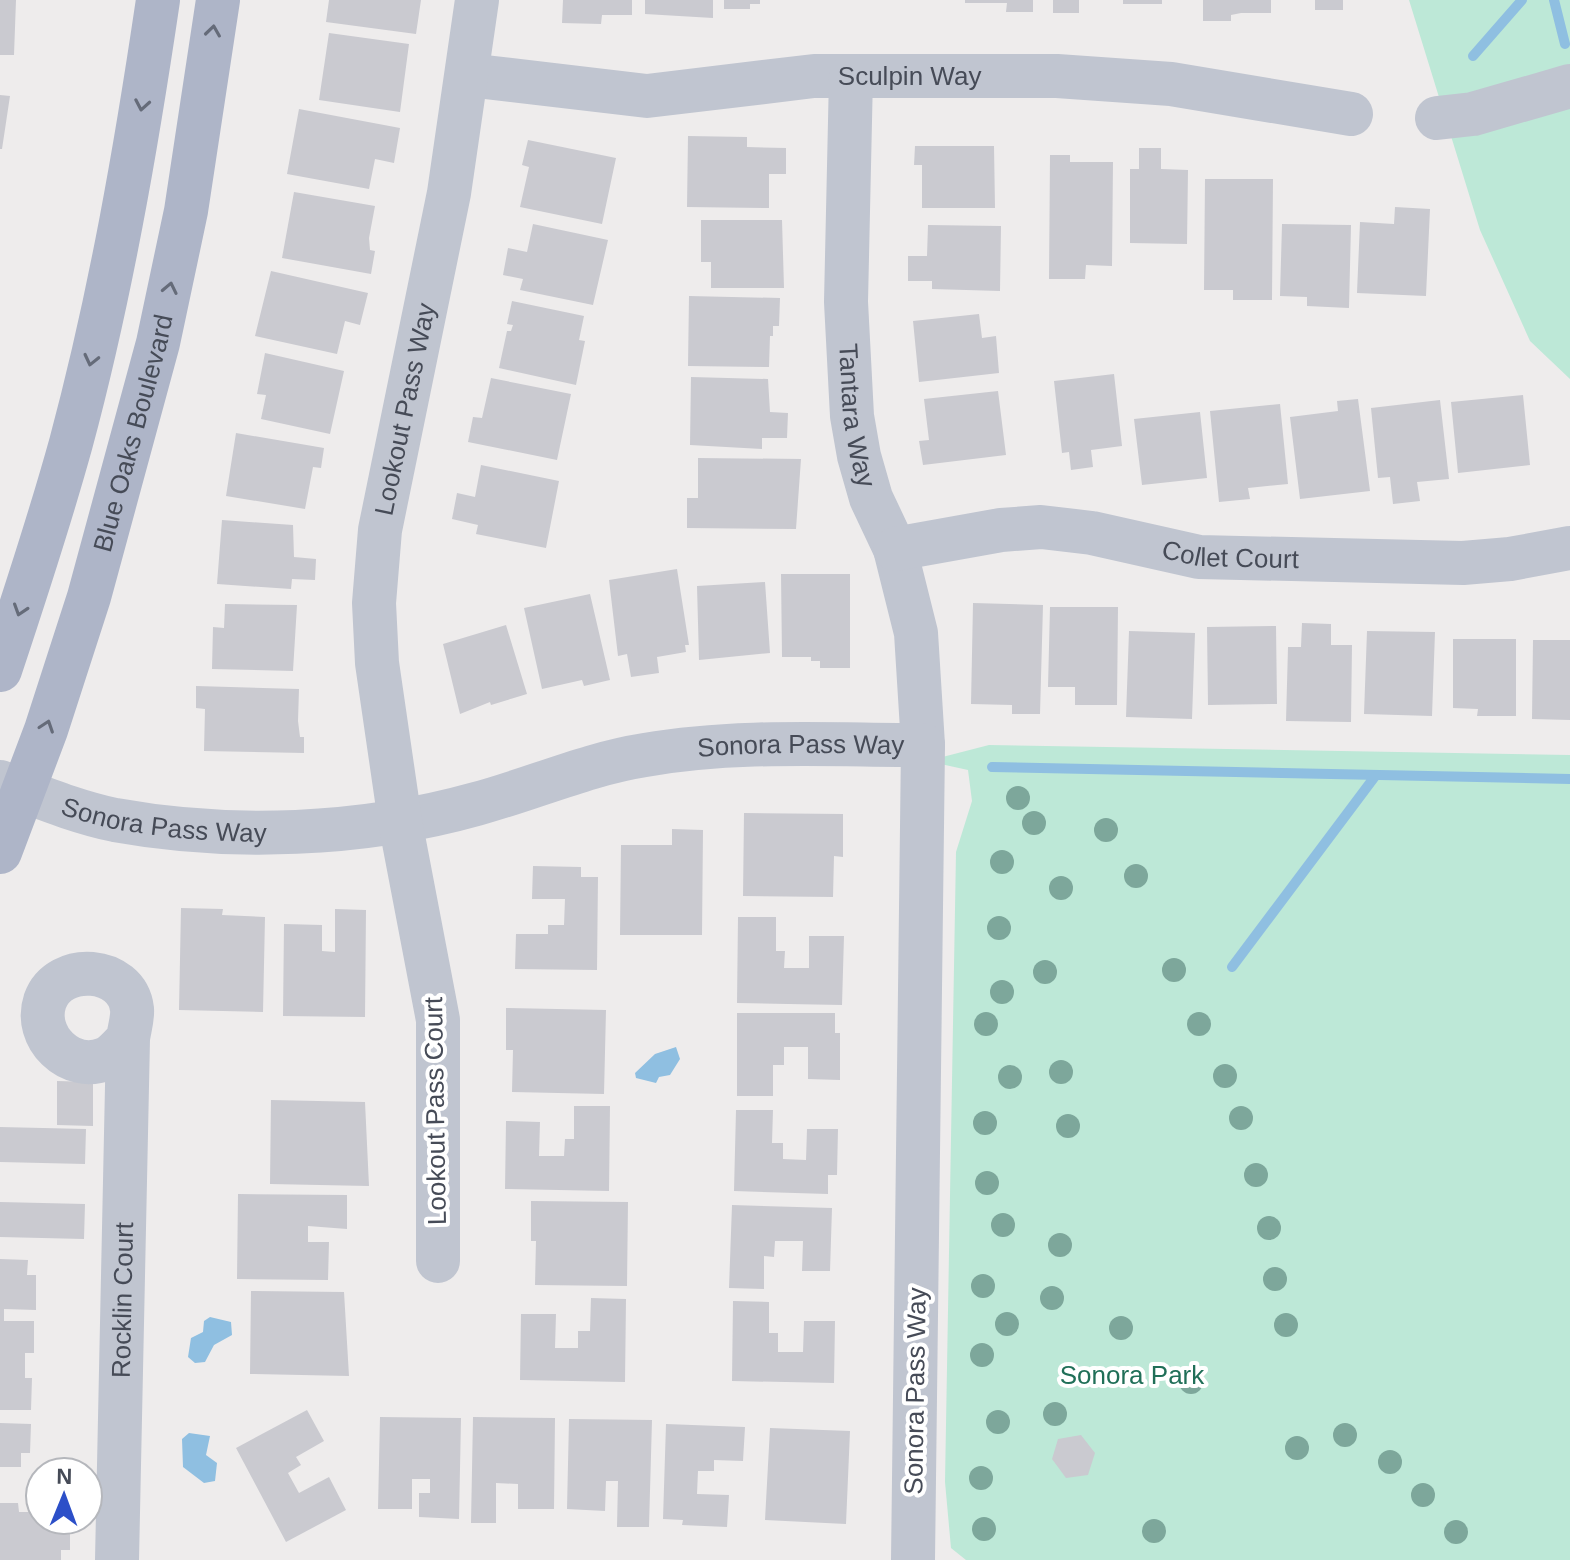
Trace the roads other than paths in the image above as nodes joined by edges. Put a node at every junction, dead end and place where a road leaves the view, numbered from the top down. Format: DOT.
graph roads {
  1 [pos="158,0"];
  2 [pos="218,0"];
  3 [pos="477,0"];
  4 [pos="468,75"];
  5 [pos="851,76"];
  6 [pos="1570,86"];
  7 [pos="1351,114"];
  8 [pos="1437,118"];
  9 [pos="1570,548"];
  10 [pos="895,549"];
  11 [pos="0,670"];
  12 [pos="923,745"];
  13 [pos="12,786"];
  14 [pos="400,821"];
  15 [pos="0,852"];
  16 [pos="128,1039"];
  17 [pos="438,1261"];
  18 [pos="117,1560"];
  19 [pos="913,1560"];
  1 -- 11 [label="main road, one-way"];
  13 -- 2 [label="main road, Blue Oaks Boulevard, one-way"];
  3 -- 4 [label="street, Lookout Pass Way"];
  4 -- 5 [label="street, Sculpin Way"];
  4 -- 14 [label="street, Lookout Pass Way"];
  5 -- 7 [label="street, Sculpin Way"];
  5 -- 10 [label="street, Tantara Way"];
  6 -- 8 [label="street"];
  9 -- 10 [label="street, Collet Court"];
  10 -- 12 [label="street, Tantara Way"];
  12 -- 14 [label="street, Sonora Pass Way"];
  12 -- 19 [label="street, Sonora Pass Way"];
  13 -- 14 [label="street, Sonora Pass Way"];
  13 -- 15 [label="main road, Blue Oaks Boulevard"];
  14 -- 17 [label="street, Lookout Pass Court"];
  16 -- 18 [label="street, Rocklin Court"];
}
